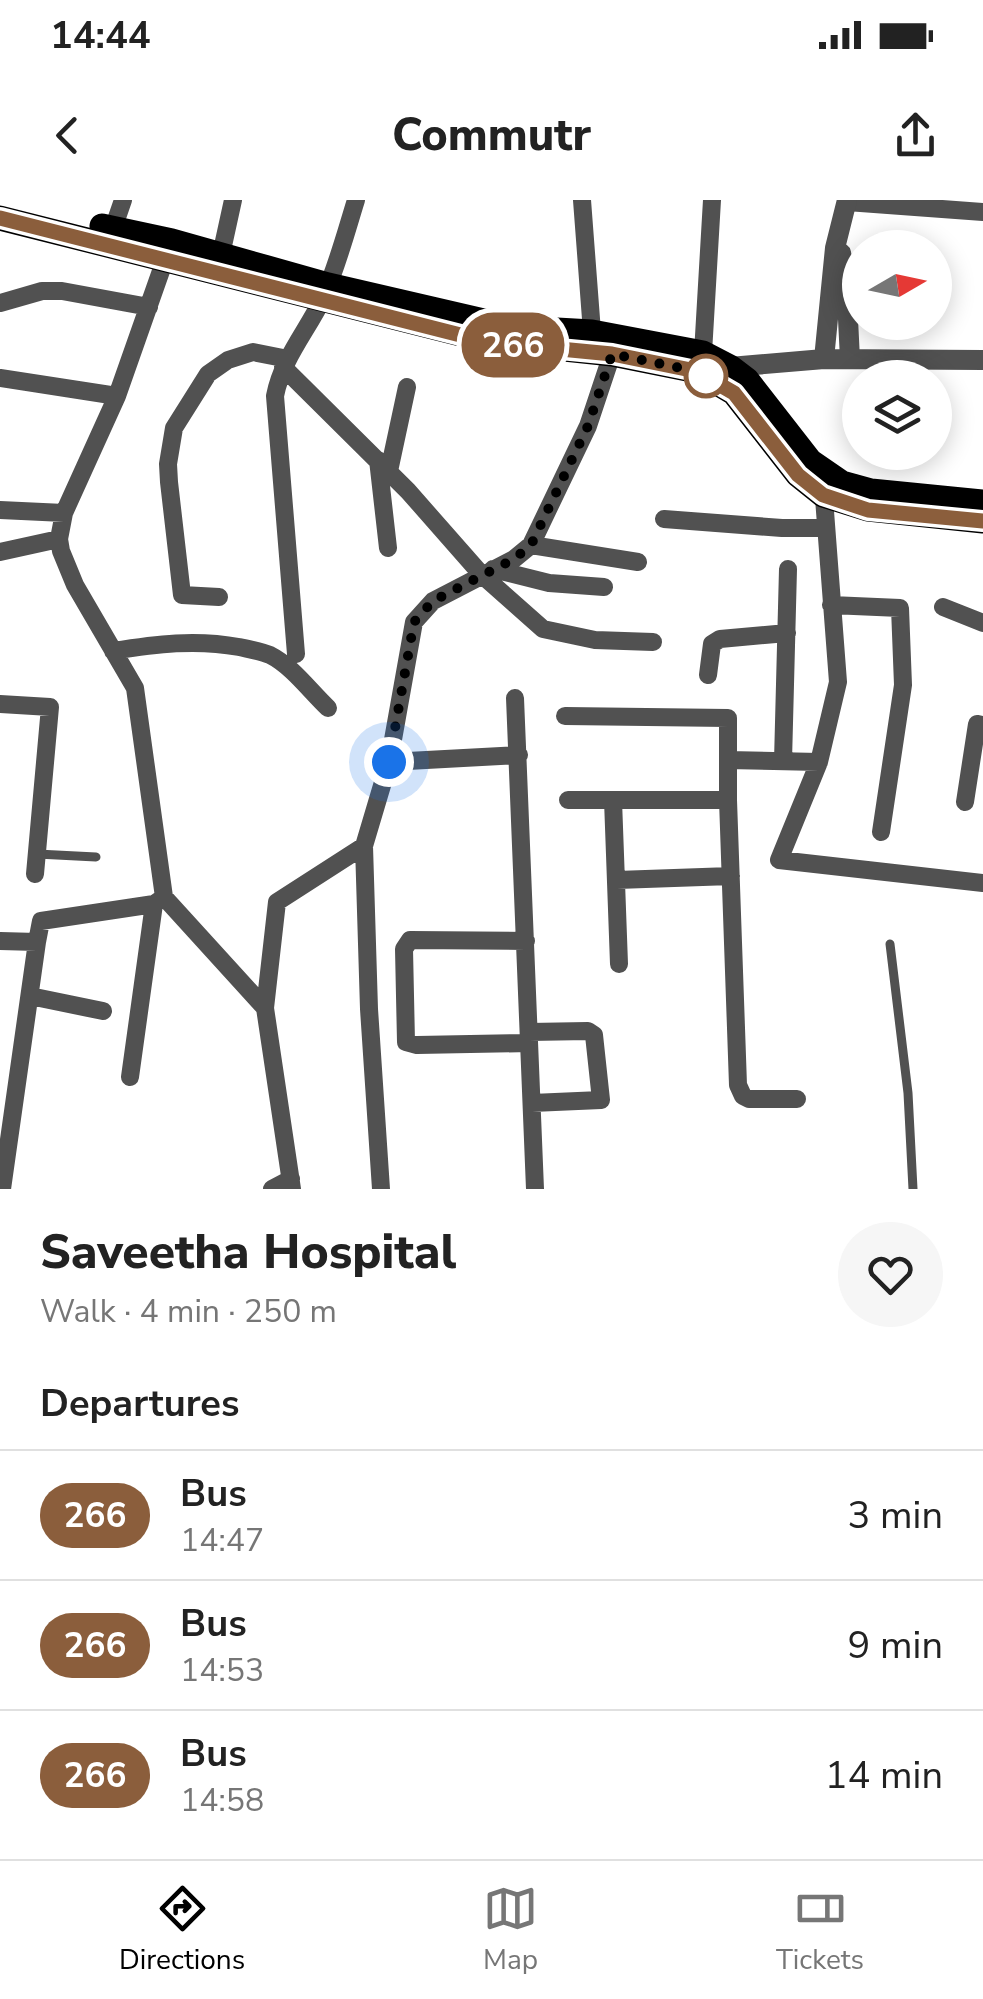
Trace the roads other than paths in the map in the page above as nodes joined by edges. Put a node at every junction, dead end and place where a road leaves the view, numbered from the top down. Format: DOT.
graph roads {
  1 [pos="0,200"];
  2 [pos="123,200"];
  3 [pos="234,200"];
  4 [pos="356,200"];
  5 [pos="582,200"];
  6 [pos="712,200"];
  7 [pos="847,201"];
  8 [pos="983,212"];
  9 [pos="0,218"];
  10 [pos="113,229"];
  11 [pos="836,242"];
  12 [pos="168,250"];
  13 [pos="221,255"];
  14 [pos="325,293"];
  15 [pos="0,303"];
  16 [pos="148,307"];
  17 [pos="592,332"];
  18 [pos="983,348"];
  19 [pos="703,352"];
  20 [pos="612,354"];
  21 [pos="824,359"];
  22 [pos="850,359"];
  23 [pos="983,360"];
  24 [pos="286,363"];
  25 [pos="722,373"];
  26 [pos="0,378"];
  27 [pos="408,387"];
  28 [pos="117,396"];
  29 [pos="384,466"];
  30 [pos="823,482"];
  31 [pos="983,502"];
  32 [pos="0,510"];
  33 [pos="64,513"];
  34 [pos="664,519"];
  35 [pos="983,521"];
  36 [pos="825,528"];
  37 [pos="59,539"];
  38 [pos="531,545"];
  39 [pos="388,548"];
  40 [pos="0,552"];
  41 [pos="638,562"];
  42 [pos="788,570"];
  43 [pos="487,572"];
  44 [pos="604,587"];
  45 [pos="219,597"];
  46 [pos="831,605"];
  47 [pos="943,606"];
  48 [pos="983,623"];
  49 [pos="787,633"];
  50 [pos="653,642"];
  51 [pos="113,650"];
  52 [pos="296,654"];
  53 [pos="708,675"];
  54 [pos="515,698"];
  55 [pos="0,704"];
  56 [pos="328,708"];
  57 [pos="565,716"];
  58 [pos="983,725"];
  59 [pos="519,756"];
  60 [pos="728,760"];
  61 [pos="783,761"];
  62 [pos="389,762"];
  63 [pos="819,762"];
  64 [pos="568,800"];
  65 [pos="613,800"];
  66 [pos="728,800"];
  67 [pos="965,802"];
  68 [pos="881,832"];
  69 [pos="364,846"];
  70 [pos="37,854"];
  71 [pos="96,857"];
  72 [pos="35,874"];
  73 [pos="731,876"];
  74 [pos="617,880"];
  75 [pos="983,884"];
  76 [pos="159,900"];
  77 [pos="0,940"];
  78 [pos="526,941"];
  79 [pos="38,942"];
  80 [pos="890,944"];
  81 [pos="618,964"];
  82 [pos="30,996"];
  83 [pos="264,1008"];
  84 [pos="103,1011"];
  85 [pos="529,1037"];
  86 [pos="130,1077"];
  87 [pos="797,1099"];
  88 [pos="532,1103"];
  89 [pos="3,1159"];
  90 [pos="291,1184"];
  91 [pos="2,1189"];
  92 [pos="272,1189"];
  93 [pos="381,1189"];
  94 [pos="535,1189"];
  95 [pos="913,1189"];
  1 -- 10 [label="main road"];
  2 -- 10 [label="street"];
  3 -- 13 [label="street"];
  4 -- 14 [label="street"];
  5 -- 17 [label="street"];
  6 -- 19 [label="street"];
  7 -- 8 [label="street"];
  7 -- 11 [label="street"];
  9 -- 12 [label="main road"];
  10 -- 12 [label="main road"];
  11 -- 21 [label="street"];
  11 -- 22 [label="street"];
  12 -- 13 [label="main road"];
  12 -- 14 [label="main road"];
  12 -- 16 [label="street"];
  13 -- 14 [label="main road"];
  14 -- 17 [label="main road"];
  14 -- 20 [label="main road"];
  14 -- 24 [label="street"];
  15 -- 16 [label="street"];
  16 -- 28 [label="street"];
  17 -- 19 [label="main road"];
  18 -- 23 [label="street"];
  19 -- 25 [label="main road"];
  20 -- 25 [label="main road"];
  20 -- 38 [label="street"];
  21 -- 22 [label="street"];
  21 -- 25 [label="street"];
  22 -- 23 [label="street"];
  24 -- 29 [label="street"];
  24 -- 45 [label="street"];
  24 -- 52 [label="street"];
  25 -- 30 [label="main road"];
  26 -- 28 [label="street"];
  27 -- 29 [label="street"];
  28 -- 33 [label="street"];
  29 -- 39 [label="street"];
  29 -- 43 [label="street"];
  30 -- 31 [label="main road"];
  30 -- 35 [label="main road"];
  30 -- 36 [label="street"];
  32 -- 33 [label="street"];
  33 -- 37 [label="street"];
  34 -- 36 [label="street"];
  36 -- 46 [label="street"];
  37 -- 40 [label="street"];
  37 -- 51 [label="street"];
  38 -- 41 [label="street"];
  38 -- 43 [label="street"];
  42 -- 49 [label="street"];
  43 -- 44 [label="street"];
  43 -- 50 [label="street"];
  43 -- 62 [label="street"];
  46 -- 63 [label="street"];
  46 -- 68 [label="street"];
  47 -- 48 [label="street"];
  49 -- 53 [label="street"];
  49 -- 61 [label="street"];
  51 -- 56 [label="street"];
  51 -- 76 [label="street"];
  54 -- 59 [label="street"];
  55 -- 70 [label="street"];
  57 -- 60 [label="street"];
  58 -- 67 [label="street"];
  59 -- 62 [label="street"];
  59 -- 78 [label="street"];
  60 -- 61 [label="street"];
  60 -- 66 [label="street"];
  61 -- 63 [label="street"];
  62 -- 69 [label="street"];
  63 -- 75 [label="street"];
  64 -- 65 [label="street"];
  65 -- 66 [label="street"];
  65 -- 74 [label="street"];
  66 -- 73 [label="street"];
  69 -- 83 [label="street"];
  69 -- 93 [label="street"];
  70 -- 71 [label="lane"];
  70 -- 72 [label="street"];
  73 -- 74 [label="street"];
  73 -- 87 [label="street"];
  74 -- 81 [label="street"];
  76 -- 79 [label="street"];
  76 -- 83 [label="street"];
  76 -- 86 [label="street"];
  77 -- 79 [label="street"];
  78 -- 85 [label="street"];
  78 -- 85 [label="street"];
  79 -- 82 [label="street"];
  80 -- 95 [label="lane"];
  82 -- 84 [label="street"];
  82 -- 89 [label="street"];
  83 -- 90 [label="street"];
  85 -- 88 [label="street"];
  85 -- 88 [label="street"];
  88 -- 94 [label="street"];
  89 -- 91 [label="street"];
  90 -- 92 [label="street"];
}
